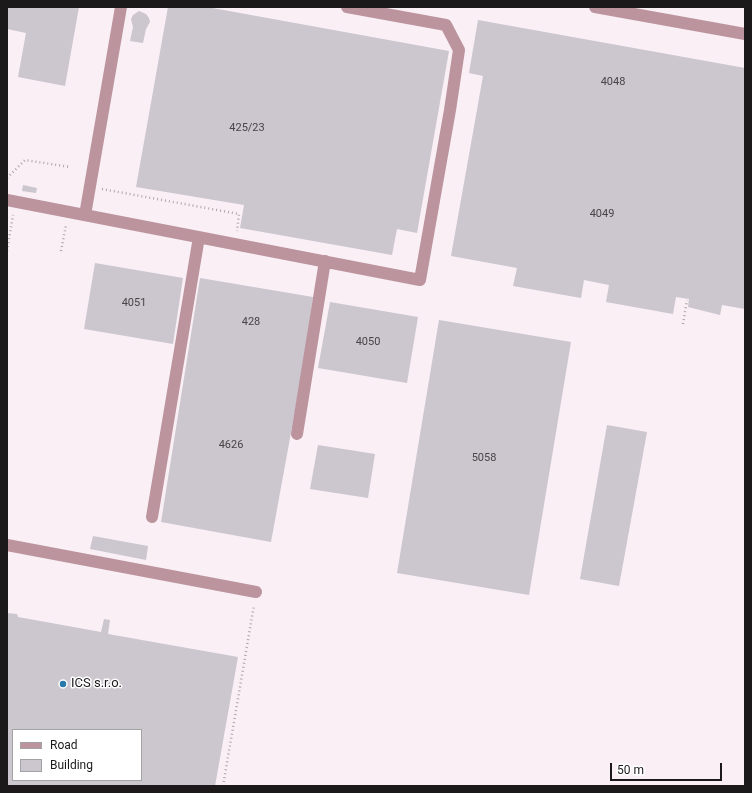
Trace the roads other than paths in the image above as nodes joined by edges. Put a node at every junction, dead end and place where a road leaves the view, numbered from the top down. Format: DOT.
graph roads {
  1 [pos="121,7"];
  2 [pos="346,7"];
  3 [pos="595,7"];
  4 [pos="634,10"];
  5 [pos="659,13"];
  6 [pos="745,34"];
  7 [pos="7,200"];
  8 [pos="85,215"];
  9 [pos="199,237"];
  10 [pos="325,261"];
  11 [pos="297,434"];
  12 [pos="152,517"];
  13 [pos="7,545"];
  14 [pos="256,592"];
  1 -- 8 [label="street"];
  2 -- 10 [label="street"];
  3 -- 4 [label="street"];
  4 -- 5 [label="street"];
  5 -- 6 [label="street"];
  7 -- 8 [label="street"];
  8 -- 9 [label="street"];
  9 -- 10 [label="street"];
  9 -- 12 [label="street"];
  10 -- 11 [label="street"];
  13 -- 14 [label="street"];
}
